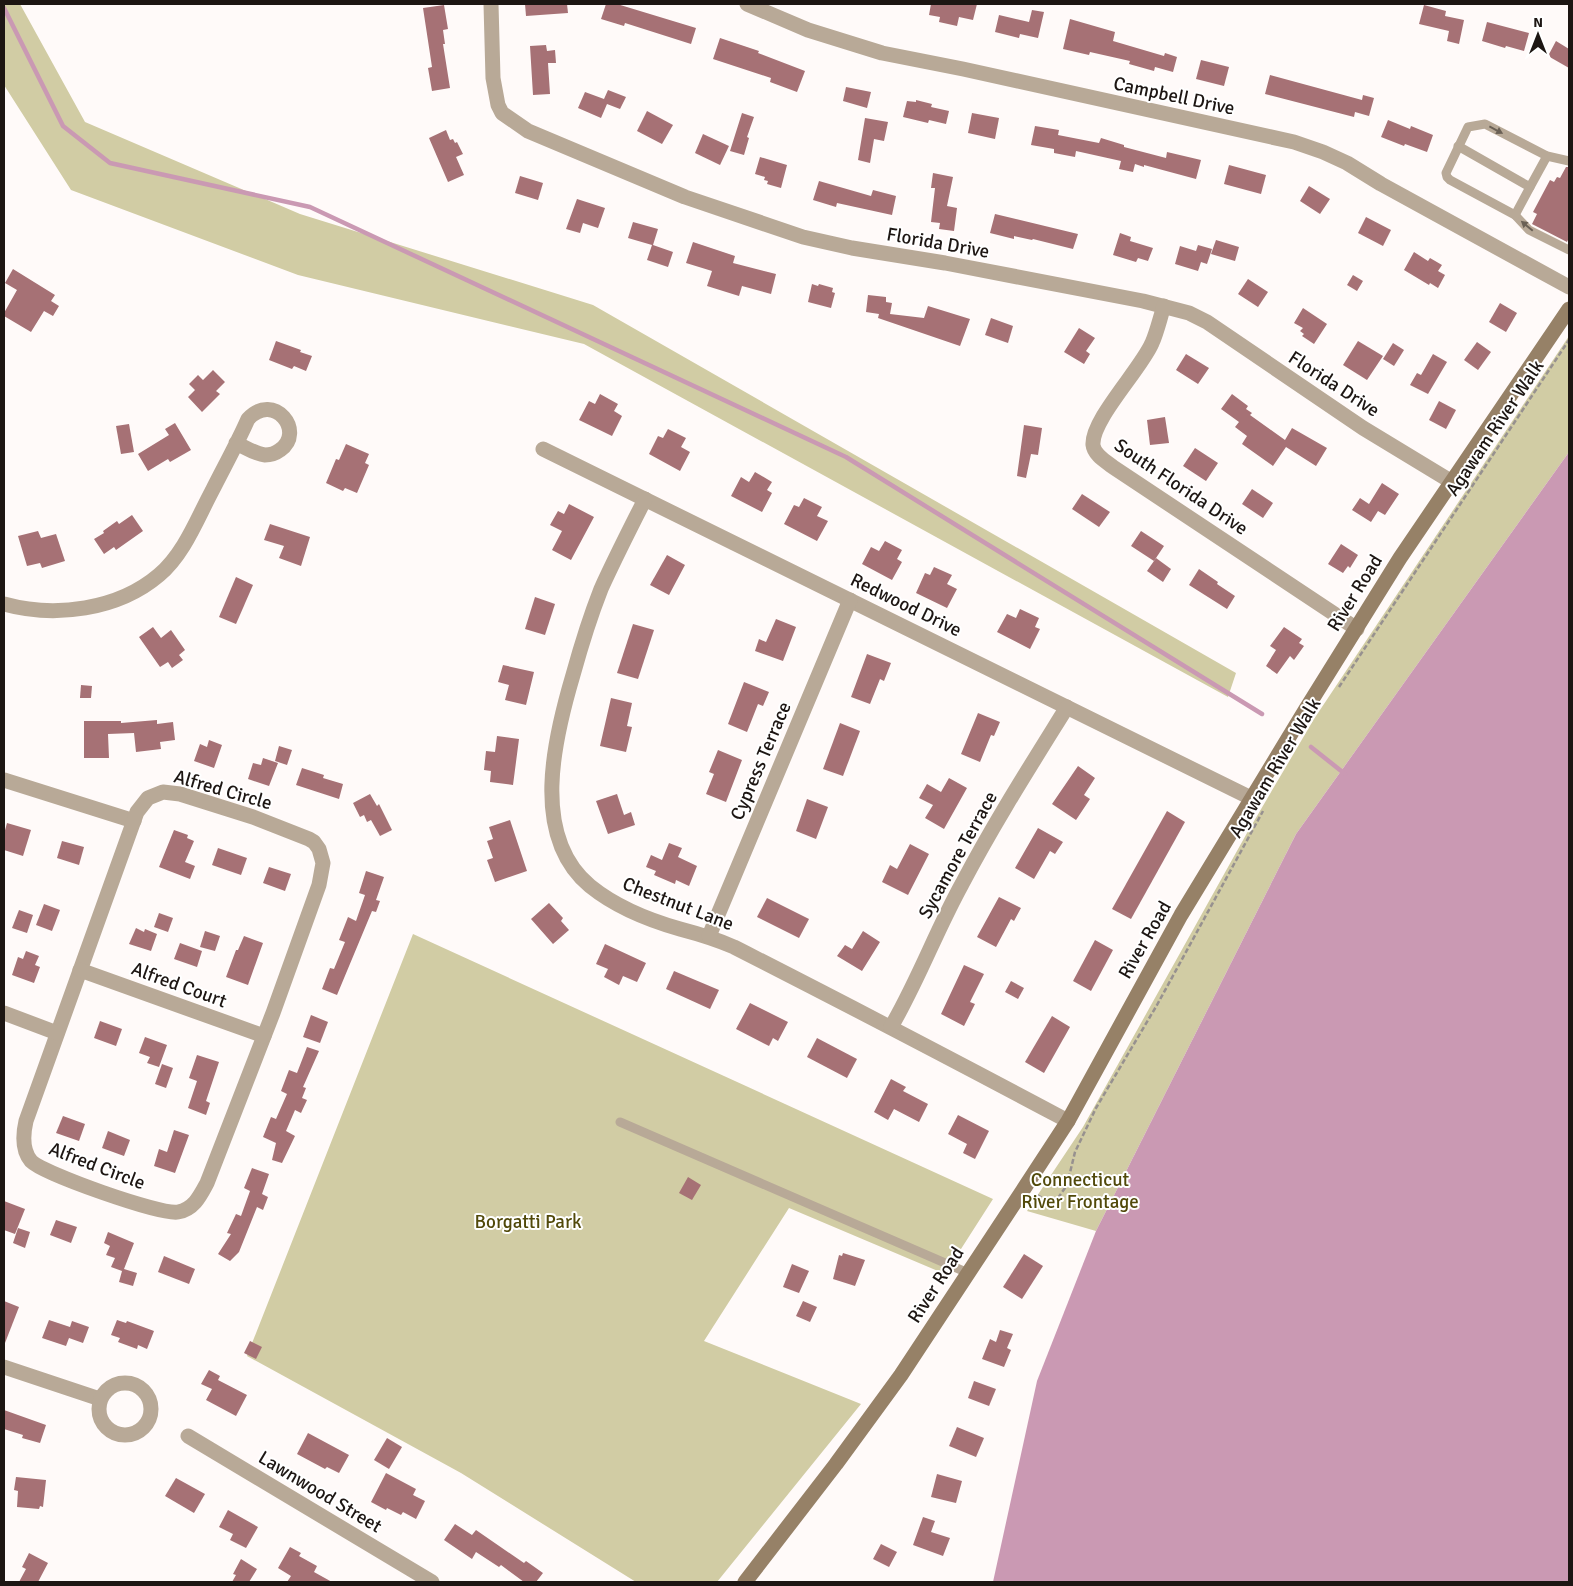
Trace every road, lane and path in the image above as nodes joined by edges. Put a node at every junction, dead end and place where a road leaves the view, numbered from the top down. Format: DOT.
graph roads {
  1 [pos="491,4"];
  2 [pos="747,4"];
  3 [pos="1458,146"];
  4 [pos="1547,156"];
  5 [pos="1569,161"];
  6 [pos="1530,187"];
  7 [pos="1515,215"];
  8 [pos="1569,250"];
  9 [pos="1569,287"];
  10 [pos="1164,306"];
  11 [pos="1569,309"];
  12 [pos="1569,340"];
  13 [pos="236,443"];
  14 [pos="543,449"];
  15 [pos="1452,482"];
  16 [pos="645,499"];
  17 [pos="850,600"];
  18 [pos="4,604"];
  19 [pos="1357,629"];
  20 [pos="1338,688"];
  21 [pos="1067,707"];
  22 [pos="4,780"];
  23 [pos="1251,798"];
  24 [pos="1265,809"];
  25 [pos="134,820"];
  26 [pos="709,936"];
  27 [pos="80,970"];
  28 [pos="4,1013"];
  29 [pos="891,1027"];
  30 [pos="57,1033"];
  31 [pos="264,1036"];
  32 [pos="1068,1120"];
  33 [pos="620,1122"];
  34 [pos="1025,1187"];
  35 [pos="968,1273"];
  36 [pos="4,1367"];
  37 [pos="100,1399"];
  38 [pos="188,1436"];
  39 [pos="432,1582"];
  40 [pos="745,1582"];
  1 -- 10 [label="street, Florida Drive"];
  2 -- 9 [label="street, Campbell Drive"];
  3 -- 4 [label="lane, one-way"];
  3 -- 6 [label="lane"];
  3 -- 7 [label="lane"];
  4 -- 5 [label="lane"];
  4 -- 6 [label="lane"];
  6 -- 7 [label="lane"];
  8 -- 7 [label="lane, one-way"];
  10 -- 15 [label="street, Florida Drive"];
  10 -- 19 [label="street, South Florida Drive"];
  11 -- 15 [label="street, River Road"];
  12 -- 20 [label="path, Agawam River Walk"];
  13 -- 18 [label="street"];
  14 -- 16 [label="street, Redwood Drive"];
  15 -- 19 [label="street, River Road"];
  16 -- 17 [label="street, Redwood Drive"];
  16 -- 26 [label="street, Chestnut Lane"];
  17 -- 21 [label="street, Redwood Drive"];
  17 -- 26 [label="street, Cypress Terrace"];
  19 -- 23 [label="street, River Road"];
  21 -- 23 [label="street, Redwood Drive"];
  21 -- 29 [label="street, Sycamore Terrace"];
  22 -- 25 [label="street"];
  23 -- 32 [label="street, River Road"];
  24 -- 34 [label="path, Agawam River Walk"];
  25 -- 27 [label="street, Alfred Circle"];
  25 -- 31 [label="street, Alfred Circle"];
  26 -- 29 [label="street, Chestnut Lane"];
  27 -- 30 [label="street, Alfred Circle"];
  27 -- 31 [label="street, Alfred Court"];
  28 -- 30 [label="street"];
  29 -- 32 [label="street, Chestnut Lane"];
  30 -- 31 [label="street, Alfred Circle"];
  32 -- 34 [label="street, River Road"];
  33 -- 35 [label="lane"];
  34 -- 35 [label="street, River Road"];
  35 -- 40 [label="street, River Road"];
  36 -- 37 [label="street"];
  38 -- 39 [label="street, Lawnwood Street"];
}
